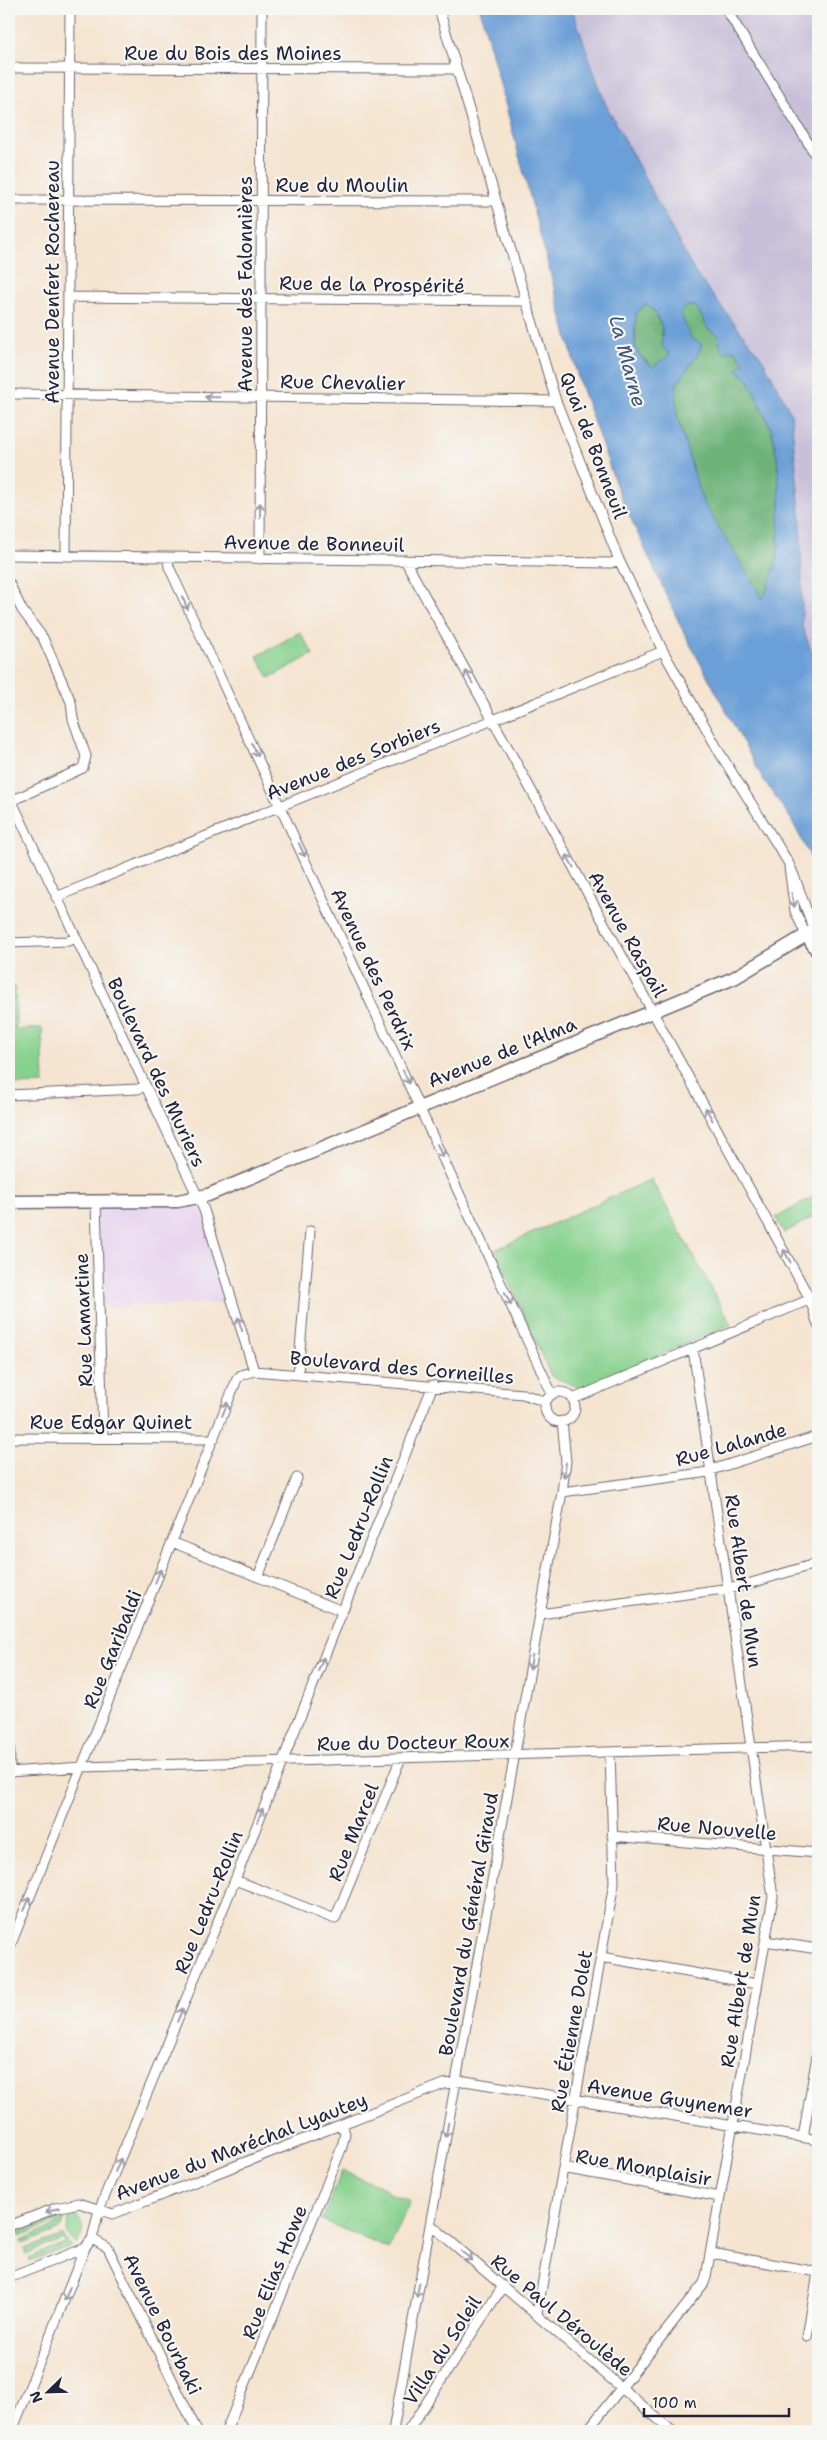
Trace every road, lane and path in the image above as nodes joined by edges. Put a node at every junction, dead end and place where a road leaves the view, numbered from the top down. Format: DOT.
graph roads {
  1 [pos="70,9"];
  2 [pos="262,9"];
  3 [pos="439,9"];
  4 [pos="726,9"];
  5 [pos="9,68"];
  6 [pos="70,68"];
  7 [pos="262,69"];
  8 [pos="457,70"];
  9 [pos="818,159"];
  10 [pos="9,200"];
  11 [pos="262,200"];
  12 [pos="69,201"];
  13 [pos="496,201"];
  14 [pos="68,297"];
  15 [pos="261,299"];
  16 [pos="526,301"];
  17 [pos="9,394"];
  18 [pos="68,395"];
  19 [pos="261,397"];
  20 [pos="556,401"];
  21 [pos="9,555"];
  22 [pos="66,556"];
  23 [pos="168,558"];
  24 [pos="260,559"];
  25 [pos="405,560"];
  26 [pos="619,560"];
  27 [pos="9,583"];
  28 [pos="663,651"];
  29 [pos="492,720"];
  30 [pos="10,798"];
  31 [pos="281,806"];
  32 [pos="56,897"];
  33 [pos="815,932"];
  34 [pos="75,938"];
  35 [pos="9,943"];
  36 [pos="818,953"];
  37 [pos="652,1012"];
  38 [pos="145,1086"];
  39 [pos="9,1095"];
  40 [pos="420,1107"];
  41 [pos="198,1198"];
  42 [pos="9,1202"];
  43 [pos="96,1202"];
  44 [pos="310,1231"];
  45 [pos="814,1297"];
  46 [pos="818,1325"];
  47 [pos="693,1349"];
  48 [pos="254,1371"];
  49 [pos="298,1374"];
  50 [pos="433,1385"];
  51 [pos="552,1394"];
  52 [pos="573,1399"];
  53 [pos="546,1402"];
  54 [pos="562,1421"];
  55 [pos="818,1436"];
  56 [pos="103,1437"];
  57 [pos="9,1438"];
  58 [pos="214,1439"];
  59 [pos="711,1469"];
  60 [pos="297,1478"];
  61 [pos="562,1492"];
  62 [pos="172,1542"];
  63 [pos="818,1563"];
  64 [pos="258,1577"];
  65 [pos="728,1588"];
  66 [pos="342,1611"];
  67 [pos="540,1614"];
  68 [pos="9,1709"];
  69 [pos="818,1746"];
  70 [pos="751,1748"];
  71 [pos="610,1752"];
  72 [pos="514,1756"];
  73 [pos="401,1758"];
  74 [pos="282,1762"];
  75 [pos="82,1767"];
  76 [pos="10,1772"];
  77 [pos="612,1836"];
  78 [pos="766,1849"];
  79 [pos="818,1853"];
  80 [pos="235,1880"];
  81 [pos="765,1941"];
  82 [pos="9,1949"];
  83 [pos="818,1950"];
  84 [pos="601,1957"];
  85 [pos="757,1984"];
  86 [pos="818,2050"];
  87 [pos="456,2082"];
  88 [pos="576,2099"];
  89 [pos="342,2124"];
  90 [pos="732,2125"];
  91 [pos="803,2137"];
  92 [pos="818,2140"];
  93 [pos="563,2168"];
  94 [pos="720,2197"];
  95 [pos="99,2210"];
  96 [pos="430,2224"];
  97 [pos="9,2226"];
  98 [pos="92,2239"];
  99 [pos="85,2248"];
  100 [pos="710,2253"];
  101 [pos="818,2272"];
  102 [pos="9,2278"];
  103 [pos="503,2286"];
  104 [pos="537,2314"];
  105 [pos="807,2337"];
  106 [pos="621,2387"];
  107 [pos="12,2431"];
  108 [pos="197,2431"];
  109 [pos="226,2431"];
  110 [pos="393,2431"];
  111 [pos="408,2431"];
  112 [pos="587,2431"];
  113 [pos="672,2431"];
  1 -- 6 [label="street, Avenue Denfert Rochereau"];
  2 -- 7 [label="street, Avenue des Falonnières"];
  3 -- 8 [label="street, Quai de Bonneuil"];
  4 -- 9 [label="street"];
  5 -- 6 [label="street, Rue du Bois des Moines"];
  6 -- 7 [label="street, Rue du Bois des Moines"];
  6 -- 12 [label="street, Avenue Denfert Rochereau"];
  7 -- 8 [label="street, Rue du Bois des Moines"];
  7 -- 11 [label="street, Avenue des Falonnières"];
  8 -- 13 [label="street, Quai de Bonneuil"];
  10 -- 12 [label="street, Rue du Moulin"];
  11 -- 12 [label="street, Rue du Moulin"];
  11 -- 13 [label="street, Rue du Moulin"];
  11 -- 15 [label="street, Avenue des Falonnières"];
  12 -- 14 [label="street, Avenue Denfert Rochereau"];
  13 -- 16 [label="street, Quai de Bonneuil"];
  14 -- 15 [label="street, Rue de la Prospérité"];
  14 -- 18 [label="street, Avenue Denfert Rochereau"];
  15 -- 16 [label="street, Rue de la Prospérité"];
  15 -- 19 [label="street, Avenue des Falonnières"];
  16 -- 20 [label="street, Quai de Bonneuil"];
  17 -- 18 [label="street, Rue Chevalier"];
  19 -- 18 [label="street, Rue Chevalier, one-way"];
  18 -- 22 [label="street, Avenue Denfert Rochereau"];
  19 -- 20 [label="street, Rue Chevalier"];
  24 -- 19 [label="street, Avenue des Falonnières, one-way"];
  20 -- 26 [label="street, Quai de Bonneuil"];
  21 -- 22 [label="street, Avenue de Bonneuil"];
  22 -- 23 [label="street, Avenue de Bonneuil"];
  23 -- 24 [label="street, Avenue de Bonneuil"];
  23 -- 31 [label="street, Avenue des Perdrix, one-way"];
  24 -- 25 [label="street, Avenue de Bonneuil"];
  25 -- 26 [label="street, Avenue de Bonneuil"];
  29 -- 25 [label="street, Avenue Raspail, one-way"];
  26 -- 28 [label="street, Quai de Bonneuil"];
  27 -- 30 [label="street"];
  28 -- 29 [label="street, Avenue des Sorbiers"];
  28 -- 33 [label="street, Quai de Bonneuil"];
  29 -- 31 [label="street, Avenue des Sorbiers"];
  37 -- 29 [label="street, Avenue Raspail, one-way"];
  30 -- 32 [label="street, Boulevard des Muriers"];
  31 -- 32 [label="street, Avenue des Sorbiers"];
  31 -- 40 [label="street, Avenue des Perdrix, one-way"];
  32 -- 34 [label="street, Boulevard des Muriers"];
  33 -- 36 [label="street, Quai de Bonneuil"];
  33 -- 37 [label="main road, Avenue de l'Alma"];
  34 -- 35 [label="street"];
  34 -- 38 [label="street, Boulevard des Muriers"];
  37 -- 40 [label="main road, Avenue de l'Alma"];
  45 -- 37 [label="street, Avenue Raspail, one-way"];
  38 -- 39 [label="street"];
  38 -- 41 [label="street, Boulevard des Muriers"];
  40 -- 41 [label="main road, Avenue de l'Alma"];
  40 -- 51 [label="street, Avenue des Perdrix, one-way"];
  41 -- 43 [label="main road, Avenue de l'Alma"];
  48 -- 41 [label="street, Boulevard des Muriers, one-way"];
  42 -- 43 [label="main road, Avenue de l'Alma"];
  43 -- 56 [label="street, Rue Lamartine"];
  44 -- 49 [label="street"];
  45 -- 46 [label="street, Avenue Raspail"];
  45 -- 47 [label="street"];
  47 -- 52 [label="street"];
  47 -- 59 [label="street, Rue Albert de Mun"];
  48 -- 49 [label="street, Boulevard des Corneilles"];
  58 -- 48 [label="street, Rue Garibaldi, one-way"];
  49 -- 50 [label="street, Boulevard des Corneilles"];
  50 -- 53 [label="street, Boulevard des Corneilles"];
  50 -- 66 [label="street, Rue Ledru-Rollin"];
  51 -- 52 [label="street"];
  51 -- 53 [label="street"];
  52 -- 54 [label="street"];
  53 -- 54 [label="street"];
  54 -- 61 [label="street, Boulevard du Général Giraud, one-way"];
  55 -- 59 [label="street, Rue Lalande"];
  56 -- 57 [label="street, Rue Edgar Quinet"];
  56 -- 58 [label="street, Rue Edgar Quinet"];
  58 -- 62 [label="street, Rue Garibaldi"];
  59 -- 61 [label="street, Rue Lalande"];
  59 -- 65 [label="street, Rue Albert de Mun"];
  60 -- 64 [label="street"];
  61 -- 67 [label="street, Boulevard du Général Giraud"];
  62 -- 64 [label="street"];
  75 -- 62 [label="street, Rue Garibaldi, one-way"];
  63 -- 65 [label="street"];
  64 -- 66 [label="street"];
  65 -- 67 [label="street"];
  65 -- 70 [label="street, Rue Albert de Mun"];
  74 -- 66 [label="street, Rue Ledru-Rollin, one-way"];
  67 -- 72 [label="street, Boulevard du Général Giraud, one-way"];
  68 -- 76 [label="street"];
  69 -- 70 [label="street, Rue du Docteur Roux"];
  70 -- 71 [label="street, Rue du Docteur Roux"];
  70 -- 78 [label="street, Rue Albert de Mun"];
  71 -- 72 [label="street, Rue du Docteur Roux"];
  71 -- 77 [label="street, Rue Étienne Dolet"];
  72 -- 73 [label="street, Rue du Docteur Roux"];
  72 -- 87 [label="street, Boulevard du Général Giraud"];
  73 -- 74 [label="street, Rue du Docteur Roux"];
  73 -- 80 [label="street, Rue Marcel"];
  74 -- 75 [label="street, Rue du Docteur Roux"];
  80 -- 74 [label="street, Rue Ledru-Rollin, one-way"];
  75 -- 76 [label="street, Rue du Docteur Roux"];
  82 -- 75 [label="street, Rue Garibaldi, one-way"];
  77 -- 78 [label="street, Rue Nouvelle"];
  77 -- 84 [label="street, Rue Étienne Dolet"];
  78 -- 79 [label="street, Rue Nouvelle"];
  78 -- 81 [label="street, Rue Albert de Mun"];
  95 -- 80 [label="street, Rue Ledru-Rollin, one-way"];
  81 -- 83 [label="street"];
  81 -- 85 [label="street, Rue Albert de Mun"];
  84 -- 85 [label="street"];
  84 -- 88 [label="street, Rue Étienne Dolet"];
  85 -- 90 [label="street, Rue Albert de Mun"];
  86 -- 91 [label="street"];
  87 -- 88 [label="street, Avenue Guynemer"];
  87 -- 89 [label="street, Avenue du Maréchal Lyautey"];
  87 -- 96 [label="street, Boulevard du Général Giraud, one-way"];
  88 -- 90 [label="street, Avenue Guynemer"];
  88 -- 93 [label="street, Rue Étienne Dolet"];
  89 -- 95 [label="street, Avenue du Maréchal Lyautey"];
  89 -- 109 [label="street, Rue Elias Howe"];
  90 -- 91 [label="street, Avenue Guynemer"];
  90 -- 94 [label="street, Rue Albert de Mun"];
  91 -- 92 [label="street, Avenue Guynemer"];
  93 -- 94 [label="street, Rue Monplaisir"];
  93 -- 104 [label="street, Rue Étienne Dolet"];
  94 -- 100 [label="street, Rue Albert de Mun"];
  95 -- 97 [label="street, Avenue du Maréchal Lyautey, one-way"];
  95 -- 98 [label="street, Rue Ledru-Rollin"];
  96 -- 103 [label="street, Rue Paul Déroulède, one-way"];
  96 -- 110 [label="street, Boulevard du Général Giraud, one-way"];
  98 -- 99 [label="street, Rue Ledru-Rollin"];
  98 -- 108 [label="street, Avenue Bourbaki"];
  99 -- 102 [label="street"];
  99 -- 107 [label="street, Rue Ledru-Rollin, one-way"];
  100 -- 101 [label="street"];
  100 -- 106 [label="street, Rue Albert de Mun"];
  101 -- 105 [label="street"];
  103 -- 104 [label="street, Rue Paul Déroulède"];
  103 -- 111 [label="street, Villa du Soleil"];
  104 -- 106 [label="street, Rue Paul Déroulède"];
  106 -- 112 [label="street, Rue Albert de Mun"];
  106 -- 113 [label="street, Rue Paul Déroulède"];
}
